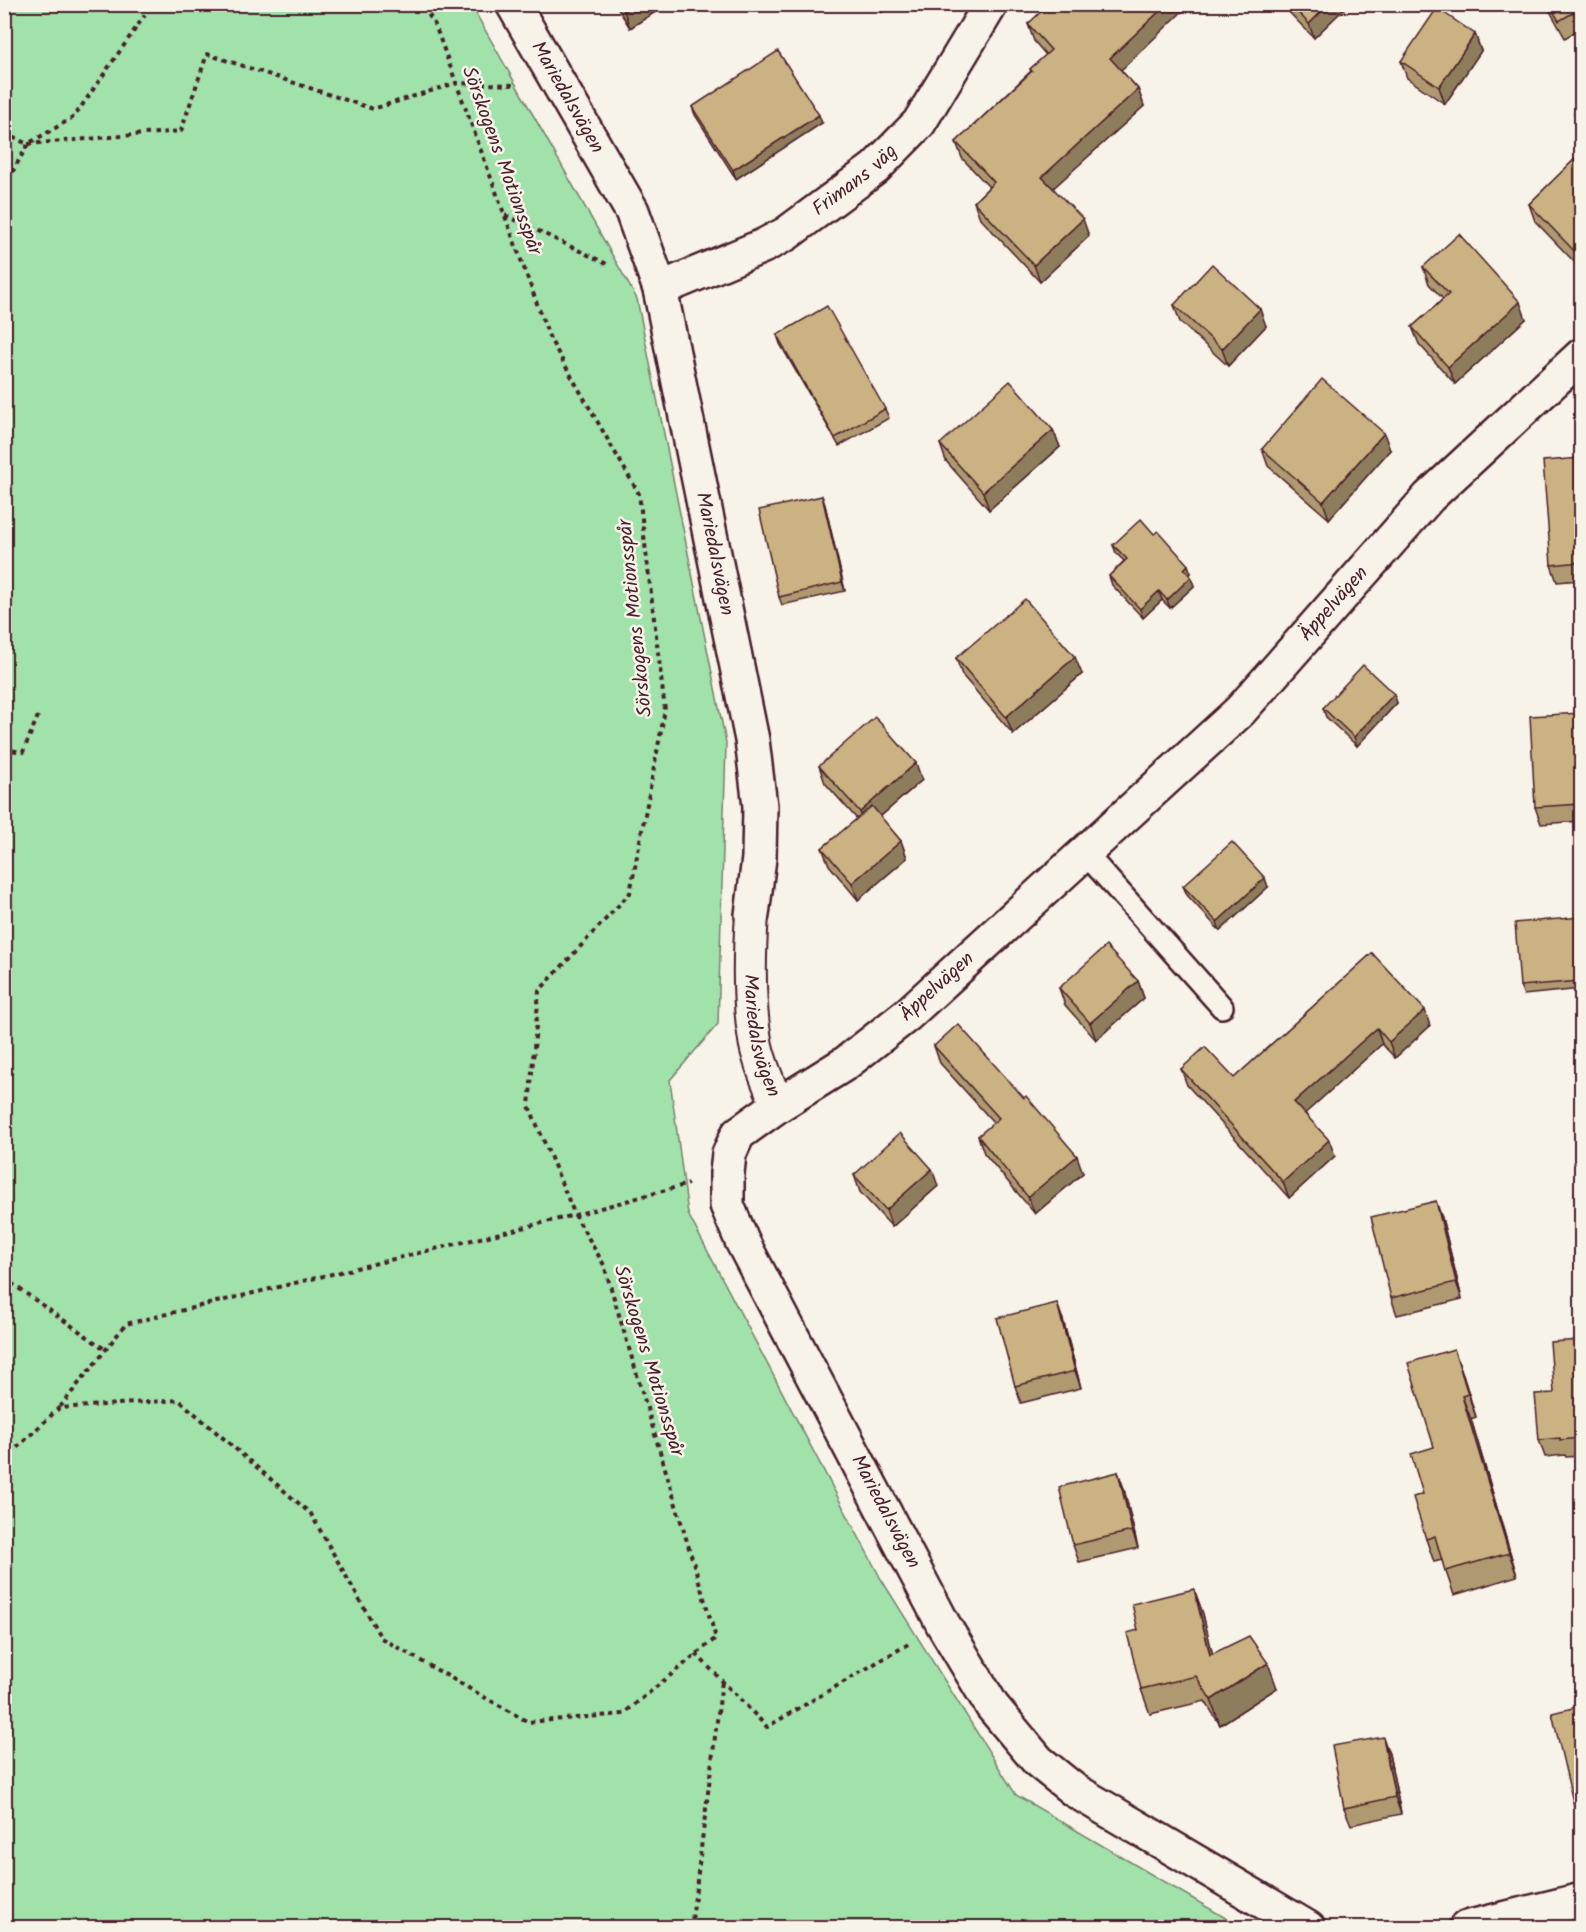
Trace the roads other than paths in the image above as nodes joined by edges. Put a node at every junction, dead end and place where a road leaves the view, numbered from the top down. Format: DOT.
graph roads {
  1 [pos="513,4"];
  2 [pos="991,4"];
  3 [pos="660,289"];
  4 [pos="1581,355"];
  5 [pos="1085,853"];
  6 [pos="752,915"];
  7 [pos="1222,1007"];
  8 [pos="777,1106"];
  9 [pos="1581,1900"];
  10 [pos="1308,1928"];
  11 [pos="1466,1928"];
  1 -- 3 [label="street, Mariedalsvägen"];
  2 -- 3 [label="street, Frimans väg"];
  3 -- 6 [label="street, Mariedalsvägen"];
  4 -- 5 [label="street, Äppelvägen"];
  5 -- 7 [label="lane"];
  5 -- 8 [label="street, Äppelvägen"];
  6 -- 8 [label="street, Mariedalsvägen"];
  8 -- 10 [label="street, Mariedalsvägen"];
  9 -- 11 [label="street"];
}
